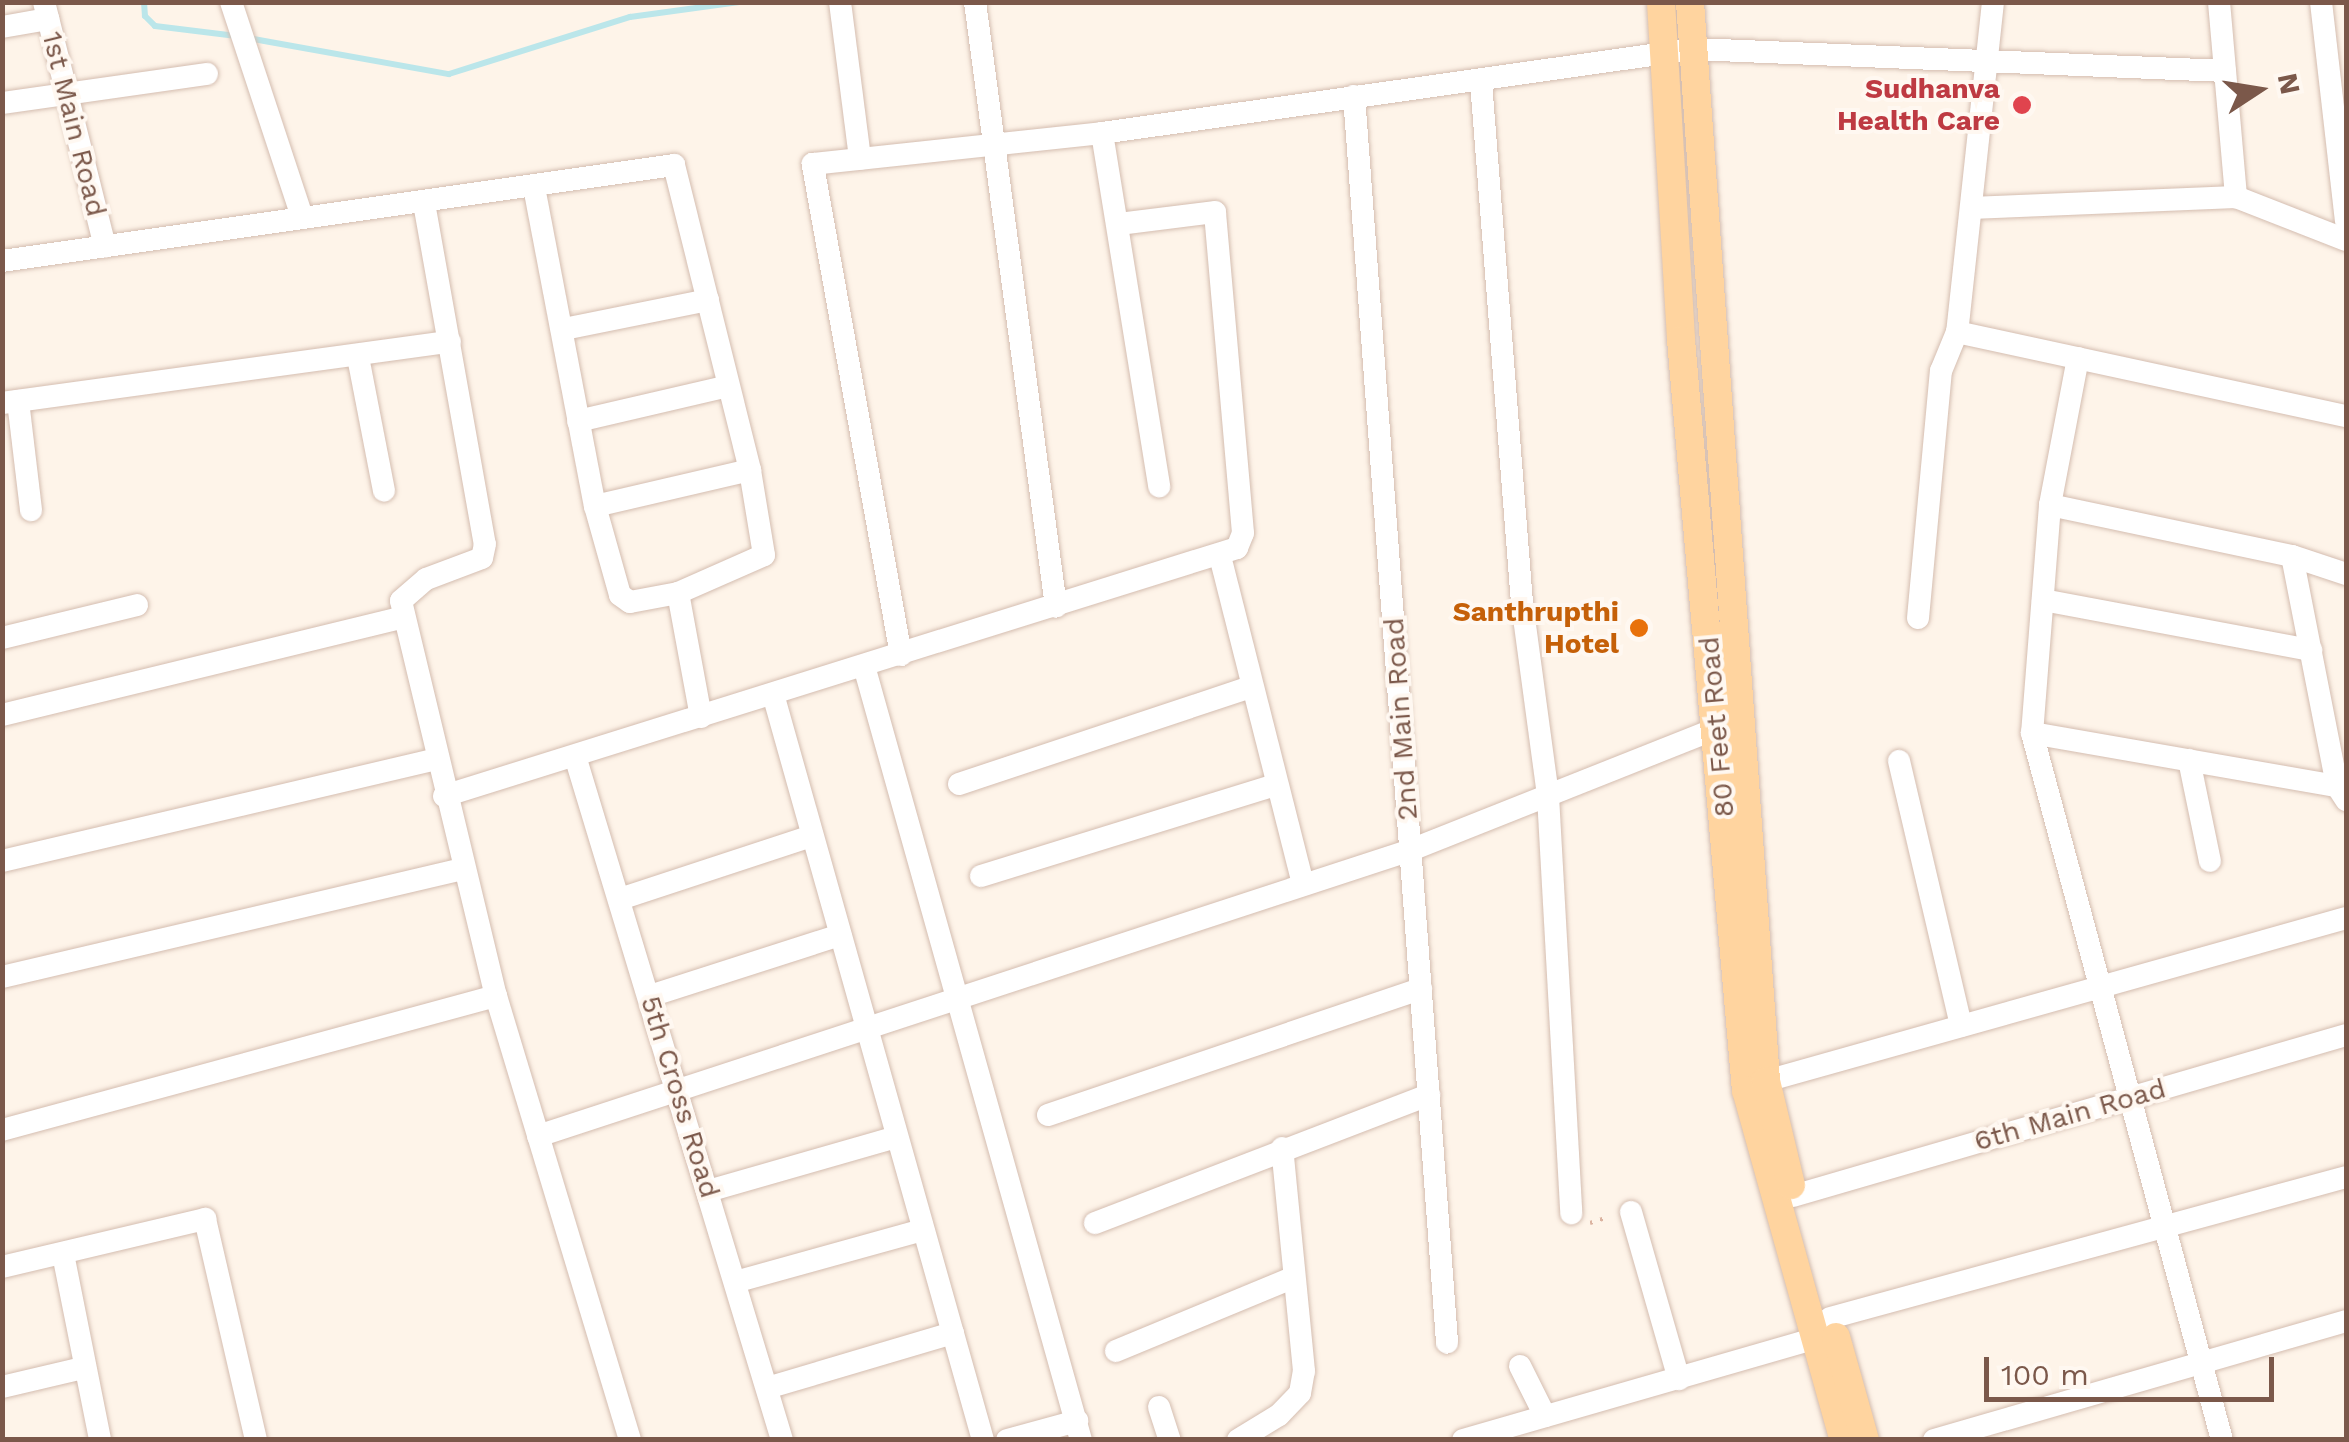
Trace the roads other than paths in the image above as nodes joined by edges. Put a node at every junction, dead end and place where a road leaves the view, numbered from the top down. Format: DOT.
graph roads {
  1 [pos="230,2"];
  2 [pos="840,2"];
  3 [pos="975,2"];
  4 [pos="1661,2"];
  5 [pos="1690,2"];
  6 [pos="1994,2"];
  7 [pos="2219,2"];
  8 [pos="2321,2"];
  9 [pos="46,11"];
  10 [pos="2,26"];
  11 [pos="1694,48"];
  12 [pos="1665,54"];
  13 [pos="1988,56"];
  14 [pos="2225,71"];
  15 [pos="207,74"];
  16 [pos="1481,82"];
  17 [pos="66,91"];
  18 [pos="1354,96"];
  19 [pos="2340,102"];
  20 [pos="2,103"];
  21 [pos="1102,133"];
  22 [pos="994,144"];
  23 [pos="860,159"];
  24 [pos="534,187"];
  25 [pos="2236,196"];
  26 [pos="424,203"];
  27 [pos="1971,208"];
  28 [pos="302,217"];
  29 [pos="2346,221"];
  30 [pos="1118,224"];
  31 [pos="2346,240"];
  32 [pos="104,246"];
  33 [pos="2,261"];
  34 [pos="708,300"];
  35 [pos="564,328"];
  36 [pos="1958,332"];
  37 [pos="450,342"];
  38 [pos="358,357"];
  39 [pos="2078,358"];
  40 [pos="728,386"];
  41 [pos="10,402"];
  42 [pos="2346,416"];
  43 [pos="578,421"];
  44 [pos="750,470"];
  45 [pos="1159,486"];
  46 [pos="384,491"];
  47 [pos="2050,505"];
  48 [pos="595,506"];
  49 [pos="31,510"];
  50 [pos="1220,556"];
  51 [pos="2292,556"];
  52 [pos="2346,574"];
  53 [pos="678,593"];
  54 [pos="2043,600"];
  55 [pos="137,605"];
  56 [pos="1056,607"];
  57 [pos="404,617"];
  58 [pos="1918,618"];
  59 [pos="2,638"];
  60 [pos="2310,650"];
  61 [pos="901,655"];
  62 [pos="864,666"];
  63 [pos="1251,687"];
  64 [pos="773,694"];
  65 [pos="2,716"];
  66 [pos="701,717"];
  67 [pos="1729,723"];
  68 [pos="2032,732"];
  69 [pos="575,756"];
  70 [pos="436,759"];
  71 [pos="2189,760"];
  72 [pos="1898,761"];
  73 [pos="959,784"];
  74 [pos="1275,784"];
  75 [pos="2342,793"];
  76 [pos="444,796"];
  77 [pos="1548,796"];
  78 [pos="812,836"];
  79 [pos="1411,850"];
  80 [pos="2,861"];
  81 [pos="2210,861"];
  82 [pos="462,869"];
  83 [pos="981,876"];
  84 [pos="1303,885"];
  85 [pos="620,899"];
  86 [pos="2346,918"];
  87 [pos="840,936"];
  88 [pos="2,977"];
  89 [pos="2104,986"];
  90 [pos="1421,989"];
  91 [pos="496,996"];
  92 [pos="650,996"];
  93 [pos="956,1002"];
  94 [pos="1960,1026"];
  95 [pos="867,1031"];
  96 [pos="2346,1035"];
  97 [pos="1766,1081"];
  98 [pos="678,1092"];
  99 [pos="1429,1096"];
  100 [pos="2132,1097"];
  101 [pos="1048,1114"];
  102 [pos="2,1130"];
  103 [pos="538,1136"];
  104 [pos="896,1137"];
  105 [pos="1282,1148"];
  106 [pos="2346,1178"];
  107 [pos="708,1191"];
  108 [pos="1793,1196"];
  109 [pos="1572,1212"];
  110 [pos="1632,1212"];
  111 [pos="1094,1223"];
  112 [pos="2166,1227"];
  113 [pos="923,1230"];
  114 [pos="62,1254"];
  115 [pos="2,1268"];
  116 [pos="1292,1278"];
  117 [pos="735,1282"];
  118 [pos="2346,1321"];
  119 [pos="1824,1328"];
  120 [pos="952,1333"];
  121 [pos="1447,1342"];
  122 [pos="1116,1351"];
  123 [pos="2205,1360"];
  124 [pos="1520,1366"];
  125 [pos="83,1368"];
  126 [pos="1679,1378"];
  127 [pos="2,1388"];
  128 [pos="767,1388"];
  129 [pos="1160,1406"];
  130 [pos="1545,1416"];
  131 [pos="1079,1430"];
  132 [pos="1250,1436"];
  133 [pos="100,1440"];
  134 [pos="256,1440"];
  135 [pos="630,1440"];
  136 [pos="782,1440"];
  137 [pos="982,1440"];
  138 [pos="1007,1440"];
  139 [pos="1170,1440"];
  140 [pos="1463,1440"];
  141 [pos="1844,1440"];
  142 [pos="1865,1440"];
  143 [pos="1934,1440"];
  144 [pos="2222,1440"];
  1 -- 28 [label="street"];
  2 -- 23 [label="street"];
  3 -- 22 [label="street"];
  4 -- 12 [label="main road, 80 Feet Road"];
  5 -- 11 [label="main road, 80 Feet Road"];
  6 -- 13 [label="street"];
  7 -- 14 [label="street"];
  8 -- 19 [label="street"];
  9 -- 10 [label="street"];
  9 -- 17 [label="street, 1st Main Road"];
  11 -- 12 [label="street"];
  11 -- 13 [label="street"];
  11 -- 67 [label="main road, 80 Feet Road"];
  12 -- 16 [label="street"];
  12 -- 67 [label="main road, 80 Feet Road"];
  13 -- 14 [label="street"];
  13 -- 27 [label="street"];
  14 -- 25 [label="street"];
  15 -- 17 [label="street"];
  16 -- 18 [label="street"];
  16 -- 77 [label="street"];
  17 -- 20 [label="street"];
  17 -- 32 [label="street, 1st Main Road"];
  18 -- 21 [label="street"];
  18 -- 79 [label="street, 2nd Main Road"];
  19 -- 29 [label="street"];
  21 -- 22 [label="street"];
  21 -- 30 [label="street"];
  22 -- 23 [label="street"];
  22 -- 56 [label="street"];
  23 -- 61 [label="street"];
  24 -- 26 [label="street"];
  24 -- 34 [label="street"];
  24 -- 35 [label="street"];
  25 -- 27 [label="street"];
  25 -- 31 [label="street"];
  26 -- 28 [label="street"];
  26 -- 37 [label="street"];
  27 -- 36 [label="street"];
  28 -- 32 [label="street"];
  30 -- 45 [label="street"];
  30 -- 50 [label="street"];
  32 -- 33 [label="street"];
  34 -- 35 [label="street"];
  34 -- 40 [label="street"];
  35 -- 43 [label="street"];
  36 -- 39 [label="street"];
  36 -- 58 [label="street"];
  37 -- 38 [label="street"];
  37 -- 57 [label="street"];
  38 -- 41 [label="street"];
  38 -- 46 [label="street"];
  39 -- 42 [label="street"];
  39 -- 47 [label="street"];
  40 -- 43 [label="street"];
  40 -- 44 [label="street"];
  41 -- 49 [label="street"];
  43 -- 48 [label="street"];
  44 -- 48 [label="street"];
  44 -- 53 [label="street"];
  47 -- 51 [label="street"];
  47 -- 54 [label="street"];
  48 -- 53 [label="street"];
  50 -- 56 [label="street"];
  50 -- 63 [label="street"];
  51 -- 52 [label="street"];
  51 -- 60 [label="street"];
  53 -- 66 [label="street"];
  54 -- 60 [label="street"];
  54 -- 68 [label="street"];
  55 -- 59 [label="street"];
  56 -- 61 [label="street"];
  57 -- 65 [label="street"];
  57 -- 70 [label="street"];
  60 -- 75 [label="street"];
  61 -- 62 [label="street"];
  62 -- 64 [label="street"];
  62 -- 93 [label="street"];
  63 -- 73 [label="street"];
  63 -- 74 [label="street"];
  64 -- 66 [label="street"];
  64 -- 78 [label="street"];
  66 -- 69 [label="street"];
  67 -- 77 [label="street"];
  67 -- 97 [label="main road, 80 Feet Road"];
  67 -- 119 [label="main road, 80 Feet Road"];
  68 -- 71 [label="street"];
  68 -- 89 [label="street"];
  69 -- 76 [label="street"];
  69 -- 85 [label="street, 5th Cross Road"];
  70 -- 76 [label="street"];
  70 -- 80 [label="street"];
  71 -- 75 [label="street"];
  71 -- 81 [label="street"];
  72 -- 94 [label="street"];
  74 -- 83 [label="street"];
  74 -- 84 [label="street"];
  76 -- 82 [label="street"];
  77 -- 79 [label="street"];
  77 -- 109 [label="street"];
  78 -- 85 [label="street"];
  78 -- 87 [label="street"];
  79 -- 84 [label="street"];
  79 -- 90 [label="street, 2nd Main Road"];
  82 -- 88 [label="street"];
  82 -- 91 [label="street"];
  84 -- 93 [label="street"];
  85 -- 92 [label="street, 5th Cross Road"];
  86 -- 89 [label="street"];
  87 -- 92 [label="street"];
  87 -- 95 [label="street"];
  89 -- 94 [label="street"];
  89 -- 100 [label="street"];
  90 -- 99 [label="street, 2nd Main Road"];
  90 -- 101 [label="street"];
  91 -- 102 [label="street"];
  91 -- 103 [label="street"];
  92 -- 98 [label="street, 5th Cross Road"];
  93 -- 95 [label="street"];
  93 -- 131 [label="street"];
  94 -- 97 [label="street"];
  95 -- 98 [label="street"];
  95 -- 104 [label="street"];
  96 -- 100 [label="street, 6th Main Road"];
  97 -- 108 [label="main road, 80 Feet Road"];
  98 -- 103 [label="street"];
  98 -- 107 [label="street, 5th Cross Road"];
  99 -- 105 [label="street"];
  99 -- 121 [label="street, 2nd Main Road"];
  100 -- 108 [label="street, 6th Main Road"];
  100 -- 112 [label="street"];
  103 -- 135 [label="street"];
  104 -- 107 [label="street"];
  104 -- 113 [label="street"];
  105 -- 111 [label="street"];
  105 -- 116 [label="street"];
  106 -- 112 [label="street"];
  107 -- 117 [label="street, 5th Cross Road"];
  108 -- 119 [label="main road, 80 Feet Road"];
  110 -- 126 [label="street"];
  112 -- 119 [label="street"];
  112 -- 123 [label="street"];
  113 -- 117 [label="street"];
  113 -- 120 [label="street"];
  114 -- 115 [label="street"];
  114 -- 125 [label="street"];
  114 -- 134 [label="street"];
  116 -- 122 [label="street"];
  116 -- 132 [label="street"];
  117 -- 128 [label="street, 5th Cross Road"];
  118 -- 123 [label="street"];
  119 -- 126 [label="street"];
  119 -- 141 [label="main road, 80 Feet Road"];
  119 -- 142 [label="main road, 80 Feet Road"];
  120 -- 128 [label="street"];
  120 -- 137 [label="street"];
  123 -- 143 [label="street"];
  123 -- 144 [label="street"];
  124 -- 130 [label="street"];
  125 -- 127 [label="street"];
  125 -- 133 [label="street"];
  126 -- 130 [label="street"];
  128 -- 136 [label="street, 5th Cross Road"];
  129 -- 139 [label="street"];
  130 -- 140 [label="street"];
  131 -- 138 [label="street"];
}
